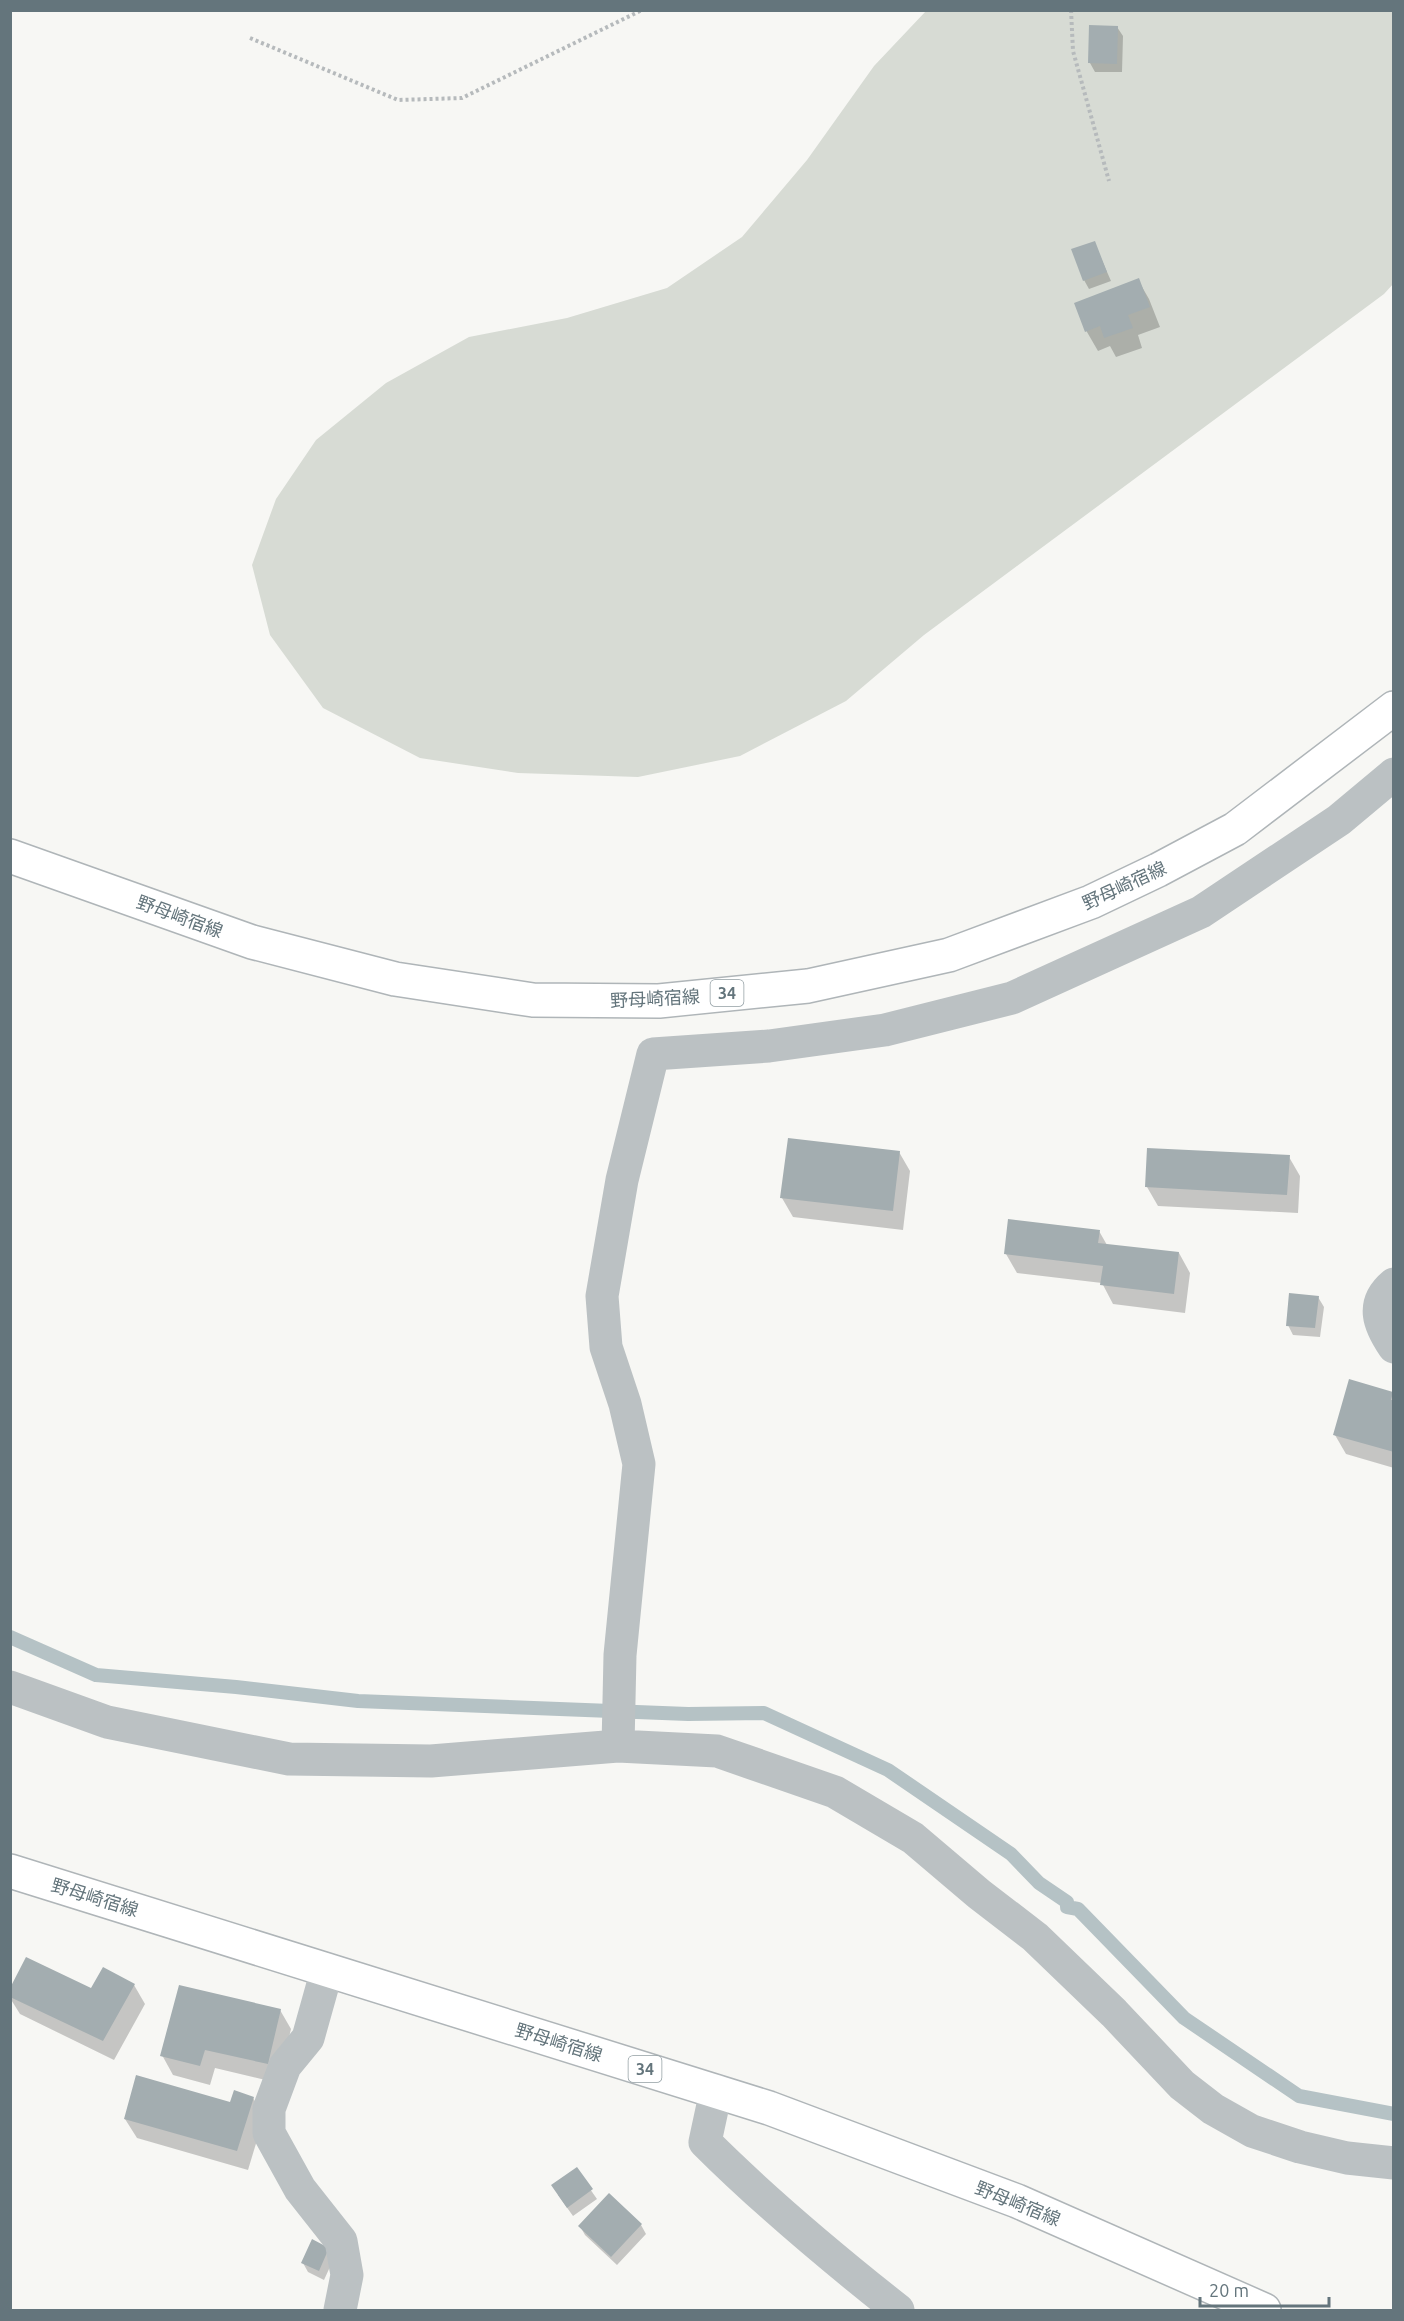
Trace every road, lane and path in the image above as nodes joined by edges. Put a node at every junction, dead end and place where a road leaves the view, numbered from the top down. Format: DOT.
graph roads {
  1 [pos="642,10"];
  2 [pos="1071,10"];
  3 [pos="250,39"];
  4 [pos="1108,181"];
  5 [pos="1394,708"];
  6 [pos="1394,774"];
  7 [pos="10,856"];
  8 [pos="1394,1284"];
  9 [pos="1394,1347"];
  10 [pos="10,1687"];
  11 [pos="618,1746"];
  12 [pos="10,1871"];
  13 [pos="327,1970"];
  14 [pos="716,2091"];
  15 [pos="1394,2163"];
  16 [pos="340,2310"];
  17 [pos="898,2310"];
  18 [pos="1264,2310"];
  1 -- 3 [label="path"];
  2 -- 4 [label="path"];
  5 -- 7 [label="main road, 野母崎宿線 / 34"];
  6 -- 11 [label="street"];
  8 -- 9 [label="street"];
  10 -- 11 [label="street"];
  11 -- 15 [label="street"];
  12 -- 13 [label="main road, 野母崎宿線 / 34"];
  13 -- 14 [label="main road, 野母崎宿線 / 34"];
  13 -- 16 [label="street"];
  14 -- 17 [label="street"];
  14 -- 18 [label="main road, 野母崎宿線 / 34"];
}
